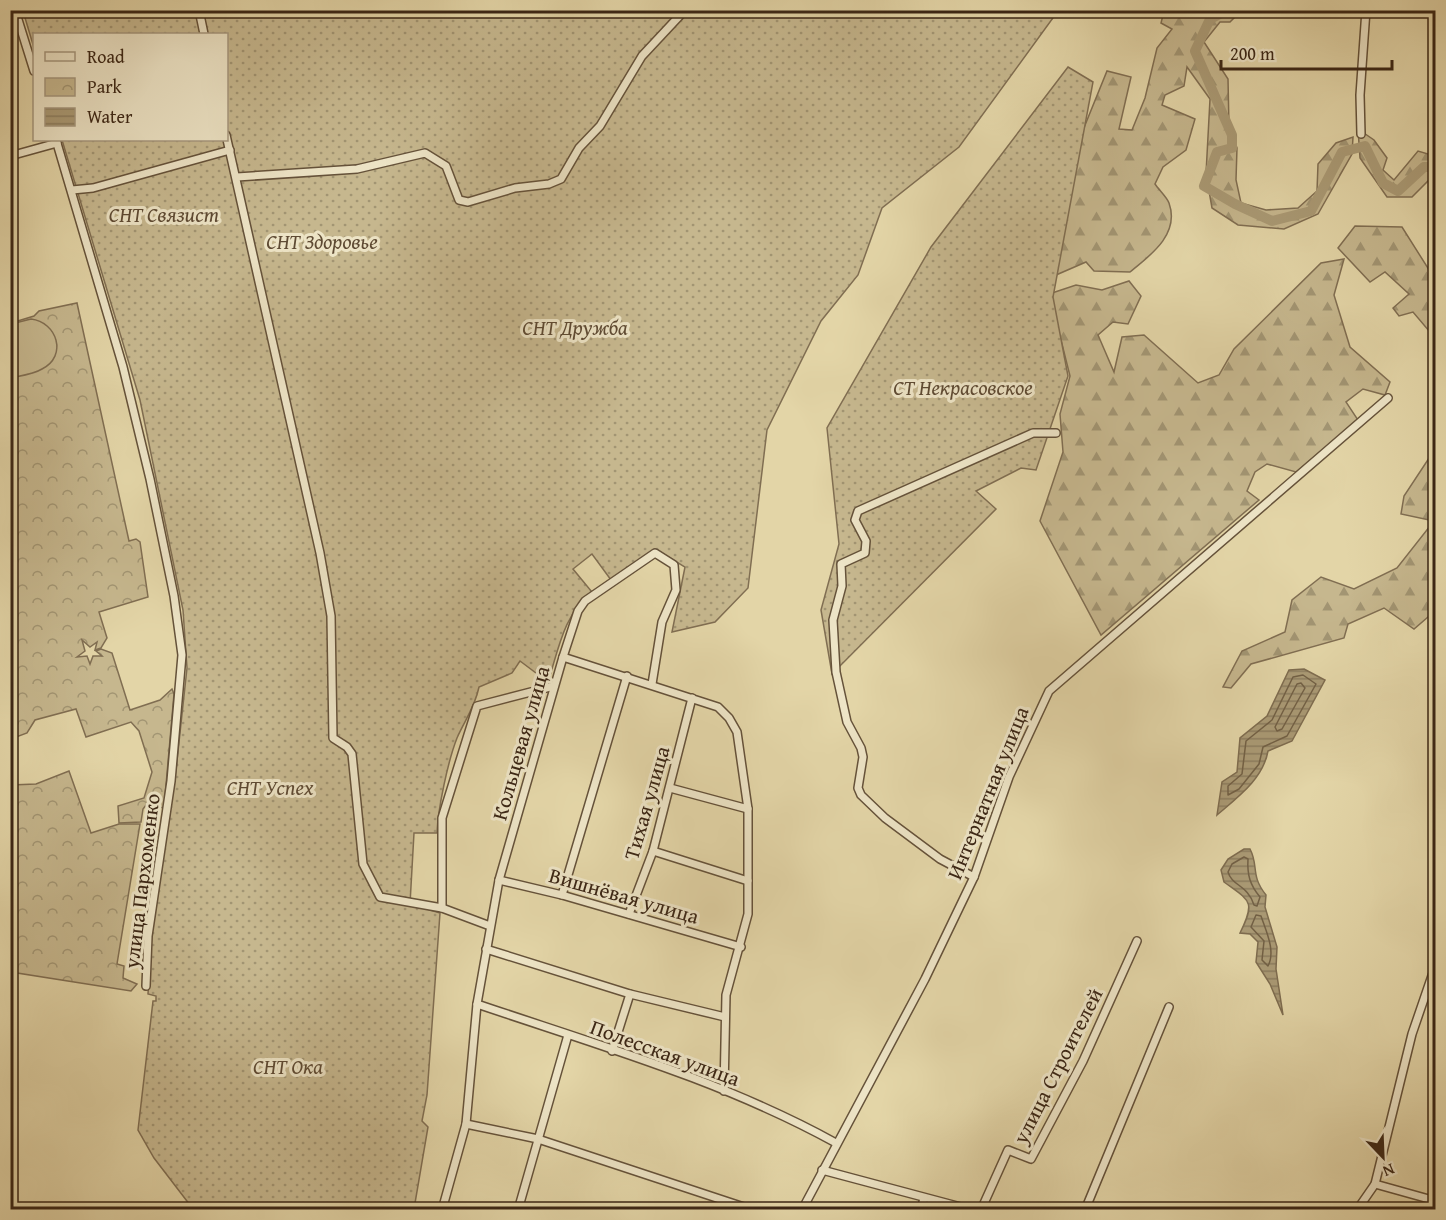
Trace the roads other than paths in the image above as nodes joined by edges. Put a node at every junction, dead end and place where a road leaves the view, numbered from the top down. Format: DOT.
graph roads {
  1 [pos="15,10"];
  2 [pos="199,10"];
  3 [pos="686,10"];
  4 [pos="1366,10"];
  5 [pos="204,33"];
  6 [pos="33,68"];
  7 [pos="1361,134"];
  8 [pos="56,141"];
  9 [pos="228,141"];
  10 [pos="230,150"];
  11 [pos="10,156"];
  12 [pos="237,177"];
  13 [pos="72,190"];
  14 [pos="1388,398"];
  15 [pos="1056,434"];
  16 [pos="563,657"];
  17 [pos="627,676"];
  18 [pos="652,684"];
  19 [pos="554,686"];
  20 [pos="692,698"];
  21 [pos="670,788"];
  22 [pos="748,809"];
  23 [pos="652,851"];
  24 [pos="974,876"];
  25 [pos="499,880"];
  26 [pos="748,880"];
  27 [pos="562,895"];
  28 [pos="442,908"];
  29 [pos="629,914"];
  30 [pos="490,926"];
  31 [pos="1137,941"];
  32 [pos="741,947"];
  33 [pos="486,950"];
  34 [pos="1436,964"];
  35 [pos="146,986"];
  36 [pos="630,994"];
  37 [pos="477,1004"];
  38 [pos="1169,1007"];
  39 [pos="725,1017"];
  40 [pos="568,1035"];
  41 [pos="612,1051"];
  42 [pos="724,1091"];
  43 [pos="466,1124"];
  44 [pos="538,1139"];
  45 [pos="836,1143"];
  46 [pos="822,1170"];
  47 [pos="1375,1184"];
  48 [pos="924,1198"];
  49 [pos="1436,1201"];
  50 [pos="442,1209"];
  51 [pos="518,1209"];
  52 [pos="753,1209"];
  53 [pos="802,1209"];
  54 [pos="921,1209"];
  55 [pos="972,1209"];
  56 [pos="981,1209"];
  57 [pos="1085,1209"];
  58 [pos="1357,1209"];
  1 -- 6 [label="street"];
  2 -- 5 [label="street"];
  3 -- 12 [label="street"];
  4 -- 7 [label="street"];
  8 -- 11 [label="street"];
  8 -- 13 [label="street"];
  9 -- 10 [label="street"];
  10 -- 12 [label="street"];
  10 -- 13 [label="street"];
  12 -- 28 [label="street"];
  13 -- 35 [label="street, улица Пархоменко"];
  14 -- 24 [label="street, Интернатная улица"];
  15 -- 24 [label="street"];
  16 -- 17 [label="street, Кольцевая улица"];
  16 -- 18 [label="street"];
  16 -- 19 [label="street, Кольцевая улица"];
  17 -- 18 [label="street, Кольцевая улица"];
  17 -- 27 [label="street"];
  18 -- 20 [label="street, Кольцевая улица"];
  19 -- 25 [label="street, Кольцевая улица"];
  19 -- 28 [label="street"];
  20 -- 21 [label="street, Тихая улица"];
  20 -- 22 [label="street, Кольцевая улица"];
  21 -- 22 [label="street"];
  21 -- 23 [label="street, Тихая улица"];
  22 -- 26 [label="street, Кольцевая улица"];
  23 -- 26 [label="street"];
  23 -- 29 [label="street, Тихая улица"];
  24 -- 45 [label="street, Интернатная улица"];
  25 -- 27 [label="street, Вишнёвая улица"];
  25 -- 30 [label="street, Кольцевая улица"];
  26 -- 32 [label="street, Кольцевая улица"];
  27 -- 29 [label="street, Вишнёвая улица"];
  28 -- 30 [label="street"];
  29 -- 32 [label="street, Вишнёвая улица"];
  30 -- 33 [label="street, Кольцевая улица"];
  31 -- 56 [label="street, улица Строителей"];
  32 -- 39 [label="street, Кольцевая улица"];
  33 -- 36 [label="street"];
  33 -- 37 [label="street, Кольцевая улица"];
  34 -- 47 [label="street"];
  36 -- 39 [label="street"];
  36 -- 41 [label="street"];
  37 -- 40 [label="street, Полесская улица"];
  37 -- 43 [label="street, Кольцевая улица"];
  38 -- 57 [label="street"];
  39 -- 42 [label="street, Кольцевая улица"];
  40 -- 41 [label="street, Полесская улица"];
  40 -- 44 [label="street"];
  41 -- 42 [label="street, Полесская улица"];
  42 -- 45 [label="street, Полесская улица"];
  43 -- 44 [label="street"];
  43 -- 50 [label="street, Кольцевая улица"];
  44 -- 51 [label="street"];
  44 -- 52 [label="street"];
  45 -- 46 [label="street, Интернатная улица"];
  46 -- 48 [label="street"];
  46 -- 53 [label="street, Интернатная улица"];
  47 -- 49 [label="street"];
  47 -- 58 [label="street"];
  48 -- 54 [label="street"];
  48 -- 55 [label="street"];
}
